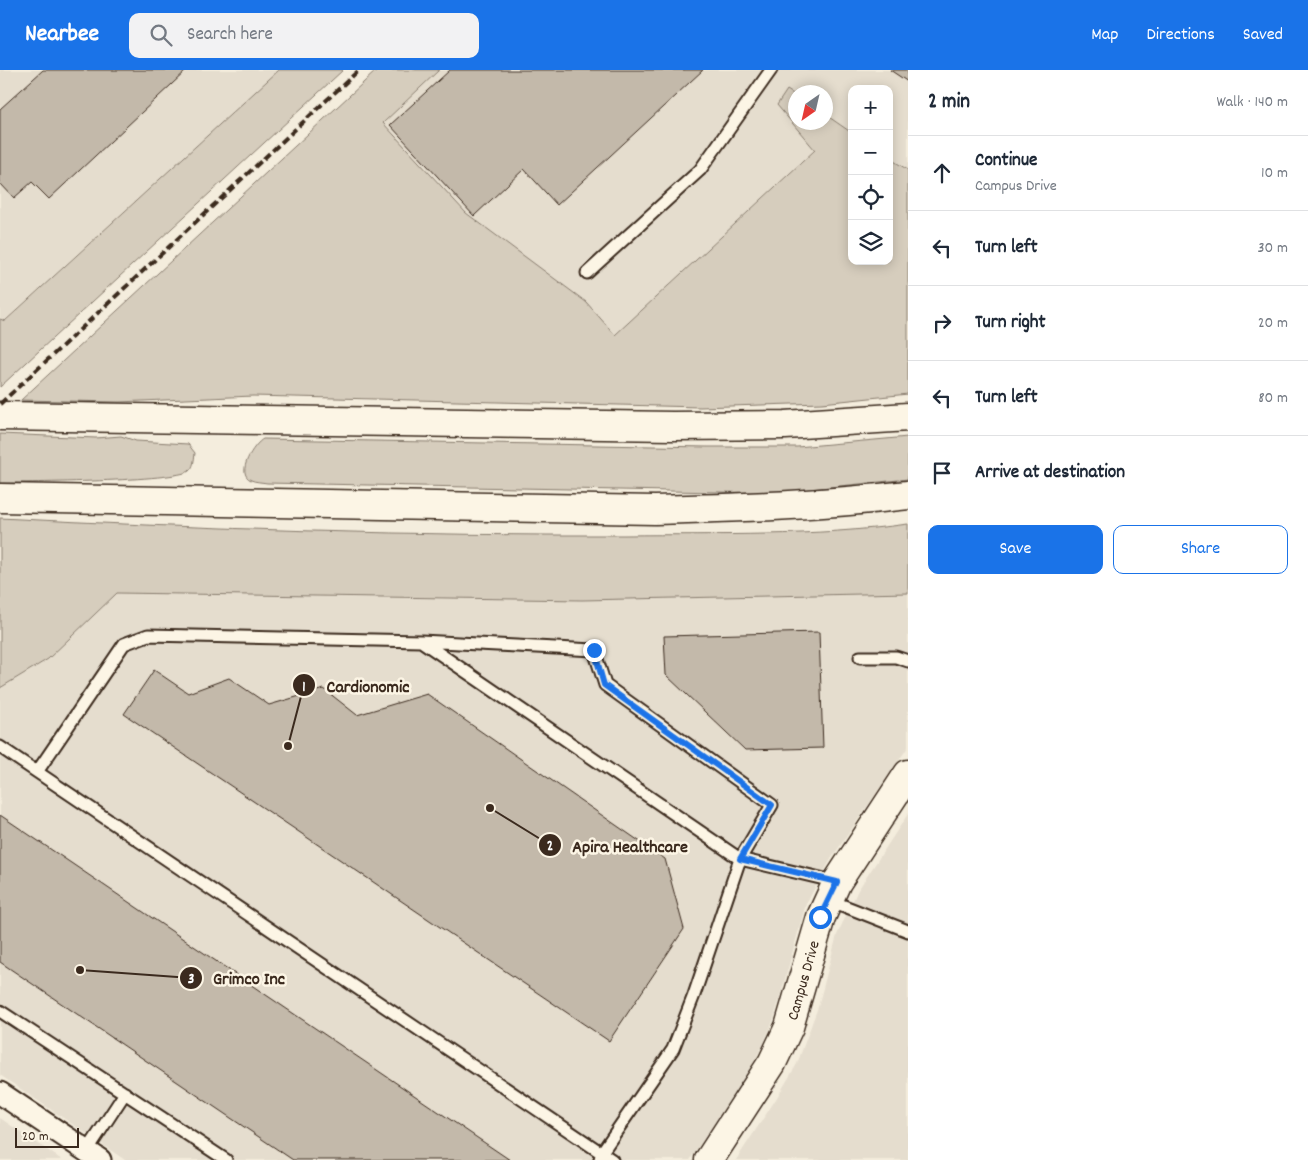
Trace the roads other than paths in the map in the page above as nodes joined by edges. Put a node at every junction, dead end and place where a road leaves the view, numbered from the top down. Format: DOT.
graph roads {
  1 [pos="771,70"];
  2 [pos="587,273"];
  3 [pos="0,416"];
  4 [pos="908,417"];
  5 [pos="908,495"];
  6 [pos="0,498"];
  7 [pos="421,641"];
  8 [pos="860,656"];
  9 [pos="908,661"];
  10 [pos="0,747"];
  11 [pos="37,772"];
  12 [pos="908,774"];
  13 [pos="740,859"];
  14 [pos="833,891"];
  15 [pos="908,931"];
  16 [pos="0,1011"];
  17 [pos="0,1093"];
  18 [pos="125,1093"];
  19 [pos="93,1156"];
  20 [pos="601,1156"];
  21 [pos="226,1160"];
  22 [pos="612,1160"];
  23 [pos="709,1160"];
  1 -- 2 [label="lane"];
  3 -- 4 [label="main road"];
  5 -- 6 [label="main road"];
  7 -- 11 [label="lane"];
  7 -- 13 [label="lane"];
  7 -- 13 [label="lane"];
  8 -- 9 [label="lane"];
  10 -- 11 [label="lane"];
  11 -- 20 [label="lane"];
  12 -- 14 [label="main road, Campus Drive"];
  13 -- 14 [label="lane"];
  13 -- 20 [label="lane"];
  14 -- 15 [label="lane"];
  14 -- 23 [label="main road, Campus Drive"];
  16 -- 18 [label="lane"];
  17 -- 19 [label="street"];
  18 -- 19 [label="lane"];
  18 -- 21 [label="lane"];
  20 -- 22 [label="lane"];
}
